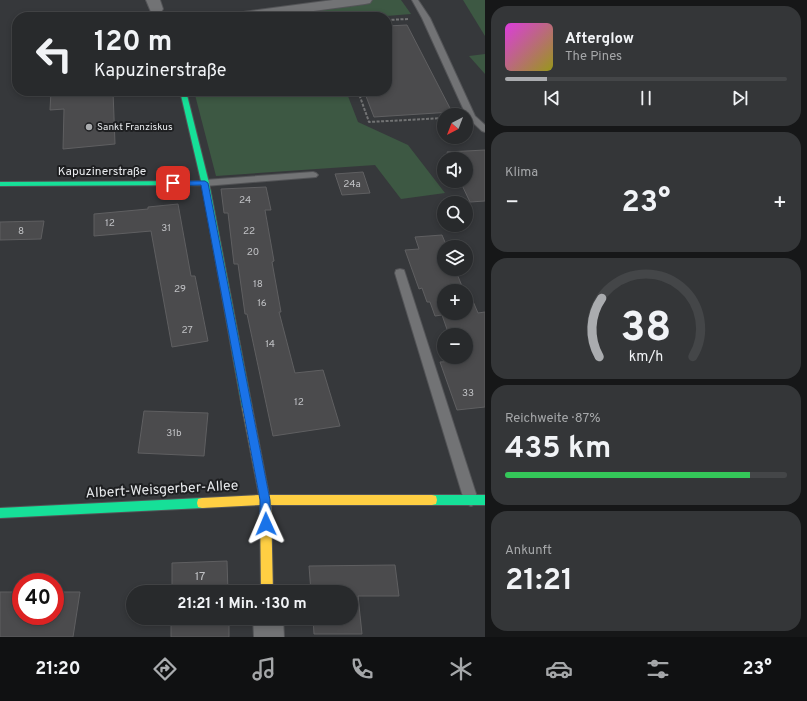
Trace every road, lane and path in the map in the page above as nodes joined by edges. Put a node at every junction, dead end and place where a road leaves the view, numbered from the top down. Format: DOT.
graph roads {
  1 [pos="365,0"];
  2 [pos="415,0"];
  3 [pos="274,12"];
  4 [pos="184,96"];
  5 [pos="360,96"];
  6 [pos="437,118"];
  7 [pos="485,129"];
  8 [pos="313,175"];
  9 [pos="205,183"];
  10 [pos="0,184"];
  11 [pos="400,273"];
  12 [pos="265,500"];
  13 [pos="470,500"];
  14 [pos="485,500"];
  15 [pos="0,513"];
  16 [pos="267,585"];
  17 [pos="268,625"];
  18 [pos="269,637"];
  1 -- 3 [label="street"];
  2 -- 7 [label="lane"];
  4 -- 9 [label="street"];
  5 -- 6 [label="path"];
  8 -- 9 [label="lane"];
  9 -- 10 [label="street, Kapuzinerstraße"];
  9 -- 12 [label="street"];
  11 -- 13 [label="lane"];
  12 -- 13 [label="street, Albert-Weisgerber-Allee"];
  12 -- 15 [label="street, Albert-Weisgerber-Allee"];
  12 -- 16 [label="street"];
  13 -- 14 [label="street, Albert-Weisgerber-Allee"];
  17 -- 18 [label="street"];
}
